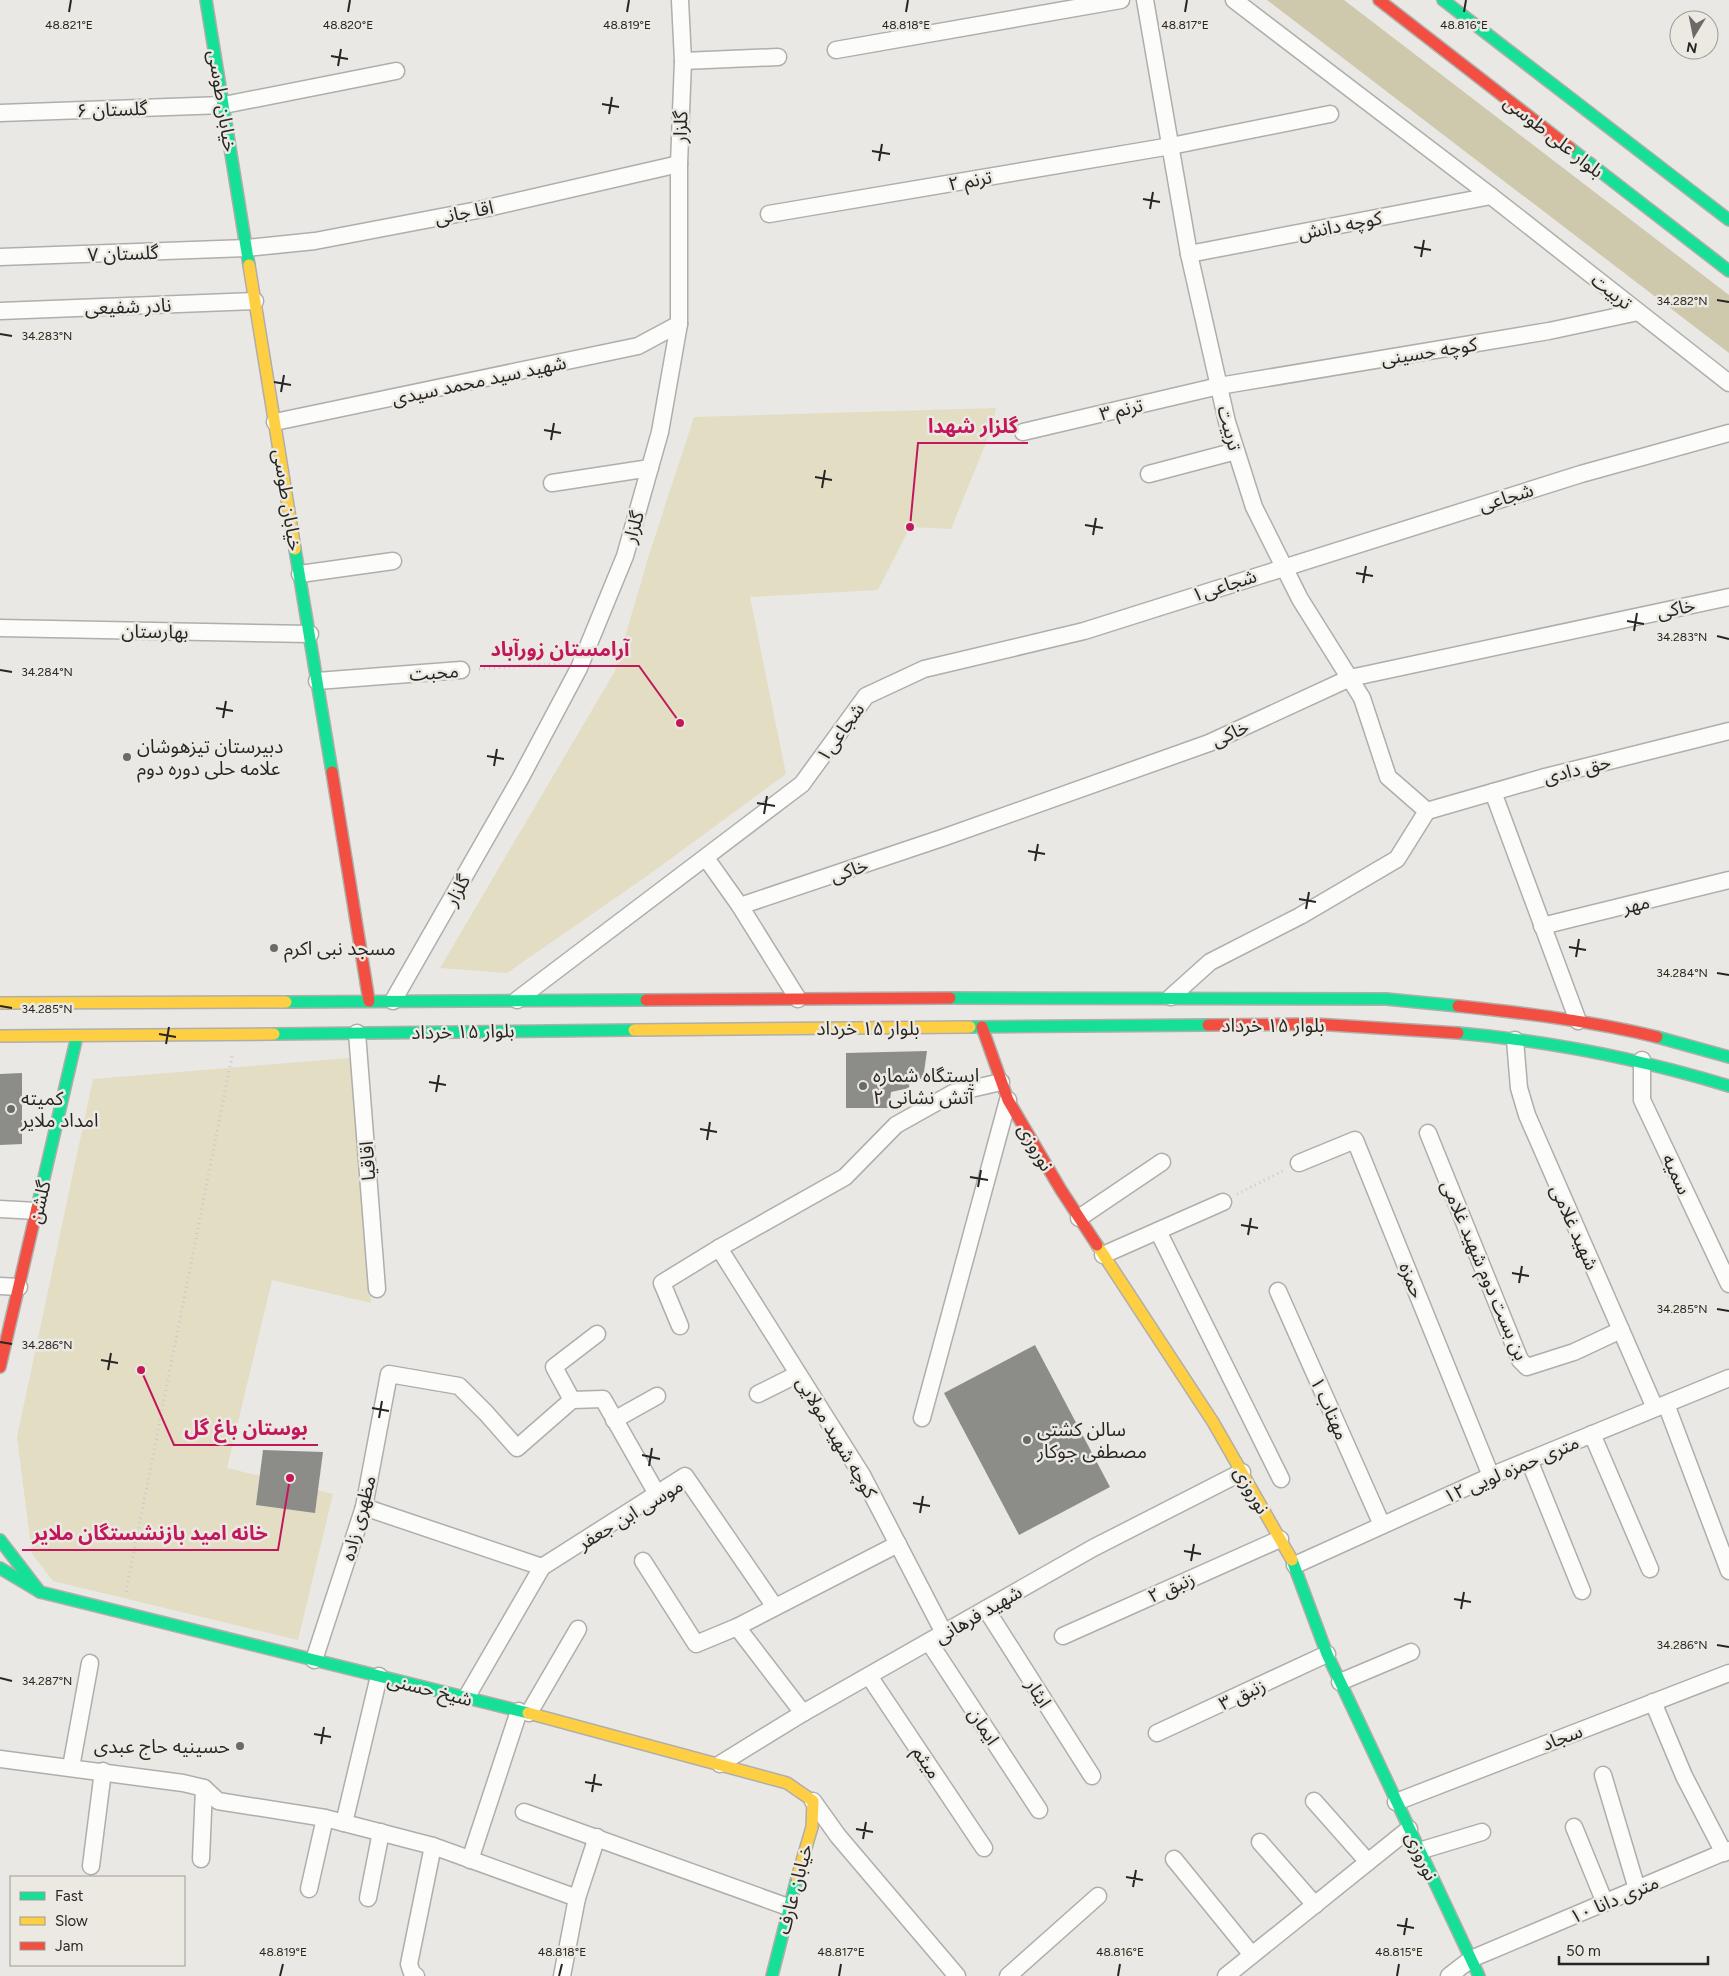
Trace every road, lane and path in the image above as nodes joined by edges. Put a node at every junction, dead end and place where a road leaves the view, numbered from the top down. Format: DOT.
graph roads {
  1 [pos="206,0"];
  2 [pos="680,0"];
  3 [pos="1121,0"];
  4 [pos="1145,0"];
  5 [pos="1234,0"];
  6 [pos="1379,0"];
  7 [pos="1443,0"];
  8 [pos="836,50"];
  9 [pos="778,57"];
  10 [pos="683,61"];
  11 [pos="396,71"];
  12 [pos="224,105"];
  13 [pos="0,113"];
  14 [pos="1330,114"];
  15 [pos="1171,146"];
  16 [pos="679,164"];
  17 [pos="1491,196"];
  18 [pos="770,214"];
  19 [pos="1729,220"];
  20 [pos="247,248"];
  21 [pos="1189,254"];
  22 [pos="0,257"];
  23 [pos="1729,271"];
  24 [pos="255,301"];
  25 [pos="0,311"];
  26 [pos="1638,312"];
  27 [pos="679,324"];
  28 [pos="1729,383"];
  29 [pos="1219,386"];
  30 [pos="275,422"];
  31 [pos="1023,432"];
  32 [pos="1729,433"];
  33 [pos="1236,451"];
  34 [pos="650,468"];
  35 [pos="1149,474"];
  36 [pos="552,482"];
  37 [pos="393,561"];
  38 [pos="1284,566"];
  39 [pos="300,574"];
  40 [pos="1729,597"];
  41 [pos="0,628"];
  42 [pos="310,634"];
  43 [pos="582,661"];
  44 [pos="461,670"];
  45 [pos="1350,678"];
  46 [pos="317,681"];
  47 [pos="1729,731"];
  48 [pos="1493,792"];
  49 [pos="1427,810"];
  50 [pos="706,858"];
  51 [pos="1729,880"];
  52 [pos="740,906"];
  53 [pos="1542,926"];
  54 [pos="1171,997"];
  55 [pos="798,999"];
  56 [pos="517,1000"];
  57 [pos="369,1001"];
  58 [pos="393,1001"];
  59 [pos="0,1003"];
  60 [pos="866,1013"];
  61 [pos="1578,1021"];
  62 [pos="982,1027"];
  63 [pos="358,1033"];
  64 [pos="238,1034"];
  65 [pos="0,1036"];
  66 [pos="77,1036"];
  67 [pos="1515,1040"];
  68 [pos="1729,1057"];
  69 [pos="1642,1060"];
  70 [pos="1002,1082"];
  71 [pos="1729,1086"];
  72 [pos="1008,1100"];
  73 [pos="1428,1134"];
  74 [pos="1162,1162"];
  75 [pos="1299,1163"];
  76 [pos="1223,1202"];
  77 [pos="0,1209"];
  78 [pos="37,1210"];
  79 [pos="1079,1218"];
  80 [pos="1158,1232"];
  81 [pos="719,1248"];
  82 [pos="1103,1255"];
  83 [pos="1729,1284"];
  84 [pos="0,1286"];
  85 [pos="19,1287"];
  86 [pos="377,1289"];
  87 [pos="1278,1291"];
  88 [pos="680,1326"];
  89 [pos="1621,1330"];
  90 [pos="597,1334"];
  91 [pos="0,1367"];
  92 [pos="798,1374"];
  93 [pos="1729,1378"];
  94 [pos="758,1394"];
  95 [pos="657,1396"];
  96 [pos="572,1400"];
  97 [pos="1660,1406"];
  98 [pos="922,1418"];
  99 [pos="614,1420"];
  100 [pos="1592,1434"];
  101 [pos="1529,1460"];
  102 [pos="1242,1472"];
  103 [pos="1491,1476"];
  104 [pos="1281,1479"];
  105 [pos="657,1494"];
  106 [pos="364,1507"];
  107 [pos="1382,1525"];
  108 [pos="1280,1539"];
  109 [pos="0,1540"];
  110 [pos="898,1544"];
  111 [pos="643,1561"];
  112 [pos="1295,1565"];
  113 [pos="542,1567"];
  114 [pos="0,1568"];
  115 [pos="1650,1569"];
  116 [pos="1729,1571"];
  117 [pos="1582,1591"];
  118 [pos="40,1592"];
  119 [pos="775,1607"];
  120 [pos="986,1609"];
  121 [pos="122,1612"];
  122 [pos="737,1627"];
  123 [pos="578,1629"];
  124 [pos="944,1633"];
  125 [pos="1063,1636"];
  126 [pos="929,1642"];
  127 [pos="1411,1652"];
  128 [pos="1327,1654"];
  129 [pos="314,1660"];
  130 [pos="90,1663"];
  131 [pos="1729,1673"];
  132 [pos="379,1676"];
  133 [pos="869,1676"];
  134 [pos="1340,1682"];
  135 [pos="466,1698"];
  136 [pos="1653,1702"];
  137 [pos="524,1712"];
  138 [pos="803,1713"];
  139 [pos="1157,1733"];
  140 [pos="0,1759"];
  141 [pos="720,1764"];
  142 [pos="71,1767"];
  143 [pos="103,1771"];
  144 [pos="1092,1776"];
  145 [pos="1603,1776"];
  146 [pos="204,1788"];
  147 [pos="814,1801"];
  148 [pos="1314,1801"];
  149 [pos="1396,1802"];
  150 [pos="1039,1810"];
  151 [pos="524,1812"];
  152 [pos="325,1818"];
  153 [pos="344,1823"];
  154 [pos="1574,1827"];
  155 [pos="1409,1829"];
  156 [pos="381,1832"];
  157 [pos="1482,1832"];
  158 [pos="597,1838"];
  159 [pos="1260,1842"];
  160 [pos="433,1846"];
  161 [pos="984,1848"];
  162 [pos="1419,1851"];
  163 [pos="1726,1852"];
  164 [pos="1174,1858"];
  165 [pos="201,1859"];
  166 [pos="470,1860"];
  167 [pos="1368,1862"];
  168 [pos="90,1866"];
  169 [pos="309,1889"];
  170 [pos="1637,1889"];
  171 [pos="1098,1896"];
  172 [pos="368,1898"];
  173 [pos="577,1898"];
  174 [pos="1605,1903"];
  175 [pos="1314,1905"];
  176 [pos="788,1907"];
  177 [pos="1252,1955"];
  178 [pos="1471,1959"];
  179 [pos="949,1972"];
  180 [pos="416,1976"];
  181 [pos="562,1976"];
  182 [pos="772,1976"];
  183 [pos="1008,1976"];
  184 [pos="1226,1976"];
  185 [pos="1449,1976"];
  186 [pos="1479,1976"];
  1 -- 12 [label="main road, خیابان طوسی"];
  2 -- 10 [label="street, گلزار"];
  3 -- 8 [label="street"];
  4 -- 15 [label="street, تربیت"];
  5 -- 17 [label="street, تربیت"];
  6 -- 23 [label="main road, بلوار علی طوسی"];
  7 -- 19 [label="main road, بلوار علی طوسی"];
  9 -- 10 [label="street"];
  10 -- 16 [label="street, گلزار"];
  11 -- 12 [label="street, گلستان ۶"];
  12 -- 13 [label="street, گلستان ۶"];
  12 -- 20 [label="main road, خیابان طوسی"];
  14 -- 15 [label="street, ترنم ۲"];
  15 -- 18 [label="street, ترنم ۲"];
  15 -- 21 [label="street, تربیت"];
  16 -- 20 [label="street, اقا جانی"];
  16 -- 27 [label="street, گلزار"];
  17 -- 21 [label="street, کوچه دانش"];
  17 -- 26 [label="street, تربیت"];
  20 -- 22 [label="street, گلستان ۷"];
  20 -- 24 [label="main road, خیابان طوسی"];
  21 -- 29 [label="street, تربیت"];
  24 -- 25 [label="street, نادر شفیعی"];
  24 -- 30 [label="main road, خیابان طوسی"];
  26 -- 28 [label="street, تربیت"];
  26 -- 29 [label="street, کوچه حسینی"];
  27 -- 30 [label="street, شهید سید محمد سیدی"];
  27 -- 34 [label="street, گلزار"];
  29 -- 31 [label="street, ترنم ۳"];
  29 -- 33 [label="street, تربیت"];
  30 -- 39 [label="main road, خیابان طوسی"];
  32 -- 38 [label="street, شجاعی"];
  33 -- 35 [label="street"];
  33 -- 38 [label="street, تربیت"];
  34 -- 36 [label="street"];
  34 -- 43 [label="street, گلزار"];
  37 -- 39 [label="street"];
  38 -- 45 [label="street, تربیت"];
  38 -- 50 [label="street, شجاعی۱"];
  39 -- 42 [label="main road, خیابان طوسی"];
  40 -- 45 [label="street, خاکی"];
  41 -- 42 [label="street, بهارستان"];
  42 -- 46 [label="main road, خیابان طوسی"];
  43 -- 44 [label="path, محبت"];
  43 -- 58 [label="street, گلزار"];
  44 -- 46 [label="street, محبت"];
  45 -- 49 [label="street, تربیت"];
  45 -- 52 [label="street, خاکی"];
  46 -- 57 [label="main road, خیابان طوسی"];
  47 -- 48 [label="street, حق دادی"];
  48 -- 49 [label="street, حق دادی"];
  48 -- 53 [label="street"];
  49 -- 54 [label="street"];
  50 -- 52 [label="street"];
  50 -- 56 [label="street, شجاعی۱"];
  51 -- 53 [label="street, مهر"];
  52 -- 55 [label="street"];
  53 -- 61 [label="street"];
  54 -- 60 [label="main road, بلوار ۱۵ خرداد"];
  54 -- 61 [label="main road, بلوار ۱۵ خرداد"];
  55 -- 56 [label="main road, بلوار ۱۵ خرداد"];
  55 -- 60 [label="main road, بلوار ۱۵ خرداد"];
  56 -- 58 [label="main road, بلوار ۱۵ خرداد"];
  57 -- 58 [label="main road, بلوار ۱۵ خرداد"];
  57 -- 59 [label="main road, بلوار ۱۵ خرداد"];
  60 -- 62 [label="main road, بلوار ۱۵ خرداد"];
  60 -- 63 [label="main road, بلوار ۱۵ خرداد"];
  61 -- 68 [label="main road, بلوار ۱۵ خرداد"];
  62 -- 67 [label="main road, بلوار ۱۵ خرداد"];
  62 -- 70 [label="main road, نوروزی"];
  63 -- 64 [label="main road, بلوار ۱۵ خرداد"];
  63 -- 86 [label="street, اقاقیا"];
  64 -- 66 [label="main road, بلوار ۱۵ خرداد"];
  64 -- 121 [label="path"];
  65 -- 66 [label="main road, بلوار ۱۵ خرداد"];
  66 -- 78 [label="main road, گلشن"];
  67 -- 69 [label="main road, بلوار ۱۵ خرداد"];
  67 -- 89 [label="street, شهید غلامی"];
  69 -- 71 [label="main road, بلوار ۱۵ خرداد"];
  69 -- 83 [label="street, سمیه"];
  70 -- 72 [label="main road, نوروزی"];
  70 -- 81 [label="street"];
  72 -- 79 [label="main road, نوروزی"];
  72 -- 98 [label="street"];
  73 -- 89 [label="street, بن بست دوم شهید غلامی"];
  74 -- 79 [label="street"];
  75 -- 76 [label="path"];
  75 -- 103 [label="street, حمزه"];
  76 -- 80 [label="street"];
  77 -- 78 [label="street"];
  78 -- 85 [label="main road, گلشن"];
  79 -- 82 [label="main road, نوروزی"];
  80 -- 82 [label="street"];
  80 -- 104 [label="street"];
  81 -- 88 [label="street"];
  81 -- 92 [label="street, کوچه شهید مولایی"];
  82 -- 102 [label="main road, نوروزی"];
  84 -- 85 [label="street"];
  85 -- 91 [label="main road, گلشن"];
  87 -- 107 [label="street, مهتاب ۱"];
  89 -- 97 [label="street, شهید غلامی"];
  90 -- 96 [label="street"];
  92 -- 94 [label="street"];
  92 -- 110 [label="street, کوچه شهید مولایی"];
  93 -- 97 [label="street, ۱۲ متری حمزه لویی"];
  95 -- 99 [label="street"];
  96 -- 99 [label="street"];
  96 -- 106 [label="street, مظهری زاده"];
  97 -- 100 [label="street, ۱۲ متری حمزه لویی"];
  97 -- 116 [label="street, شهید غلامی"];
  99 -- 105 [label="street"];
  100 -- 101 [label="street, ۱۲ متری حمزه لویی"];
  100 -- 115 [label="street"];
  101 -- 103 [label="street, ۱۲ متری حمزه لویی"];
  101 -- 117 [label="street"];
  102 -- 108 [label="main road, نوروزی"];
  102 -- 120 [label="street, شهید فرهانی"];
  103 -- 107 [label="street, ۱۲ متری حمزه لویی"];
  105 -- 113 [label="street, موسی ابن جعفر"];
  105 -- 119 [label="street, موسی ابن جعفر"];
  106 -- 113 [label="street"];
  106 -- 129 [label="street, مظهری زاده"];
  107 -- 112 [label="street, ۱۲ متری حمزه لویی"];
  108 -- 112 [label="main road, نوروزی"];
  108 -- 125 [label="street, زنبق ۲"];
  109 -- 118 [label="main road"];
  110 -- 119 [label="street"];
  110 -- 124 [label="street, کوچه شهید مولایی"];
  111 -- 122 [label="street"];
  112 -- 128 [label="main road, نوروزی"];
  113 -- 135 [label="street"];
  114 -- 118 [label="main road, شیخ حسنی"];
  118 -- 121 [label="main road, شیخ حسنی"];
  119 -- 122 [label="street"];
  120 -- 124 [label="street, شهید فرهانی"];
  120 -- 144 [label="street, ایثار"];
  121 -- 129 [label="main road, شیخ حسنی"];
  122 -- 138 [label="street"];
  123 -- 137 [label="street"];
  124 -- 126 [label="street, شهید فرهانی"];
  126 -- 133 [label="street, شهید فرهانی"];
  126 -- 150 [label="street, ایمان"];
  127 -- 134 [label="street"];
  128 -- 134 [label="main road, نوروزی"];
  128 -- 139 [label="street, زنبق ۳"];
  129 -- 132 [label="main road, شیخ حسنی"];
  130 -- 142 [label="street"];
  131 -- 136 [label="street, سجاد"];
  132 -- 135 [label="main road, شیخ حسنی"];
  132 -- 153 [label="street"];
  133 -- 138 [label="street, شهید فرهانی"];
  133 -- 161 [label="street, میثم"];
  134 -- 149 [label="main road, نوروزی"];
  135 -- 137 [label="main road, شیخ حسنی"];
  136 -- 149 [label="street, سجاد"];
  136 -- 163 [label="street"];
  137 -- 141 [label="main road, شیخ حسنی"];
  137 -- 166 [label="street"];
  138 -- 141 [label="street, شهید فرهانی"];
  140 -- 142 [label="street"];
  141 -- 147 [label="main road, شیخ حسنی"];
  142 -- 143 [label="street"];
  143 -- 146 [label="street"];
  143 -- 168 [label="street"];
  145 -- 170 [label="street"];
  146 -- 152 [label="street"];
  146 -- 165 [label="street"];
  147 -- 176 [label="main road, خیابان عارف"];
  147 -- 179 [label="street"];
  148 -- 167 [label="street"];
  149 -- 155 [label="main road, نوروزی"];
  151 -- 158 [label="street"];
  152 -- 153 [label="street"];
  152 -- 169 [label="street"];
  153 -- 156 [label="street"];
  154 -- 174 [label="street"];
  155 -- 162 [label="main road, نوروزی"];
  155 -- 167 [label="street"];
  156 -- 160 [label="street"];
  156 -- 172 [label="street"];
  157 -- 162 [label="street"];
  158 -- 173 [label="street"];
  158 -- 176 [label="street"];
  159 -- 175 [label="street"];
  160 -- 166 [label="street"];
  160 -- 180 [label="street"];
  162 -- 178 [label="main road, نوروزی"];
  163 -- 170 [label="street, ۱۰ متری دانا"];
  164 -- 177 [label="street"];
  166 -- 173 [label="street"];
  167 -- 175 [label="street"];
  170 -- 174 [label="street, ۱۰ متری دانا"];
  171 -- 183 [label="street"];
  173 -- 181 [label="street"];
  174 -- 178 [label="street, ۱۰ متری دانا"];
  175 -- 177 [label="street"];
  176 -- 182 [label="main road, خیابان عارف"];
  177 -- 184 [label="street"];
  178 -- 185 [label="street, ۱۰ متری دانا"];
  178 -- 186 [label="main road, نوروزی"];
}
